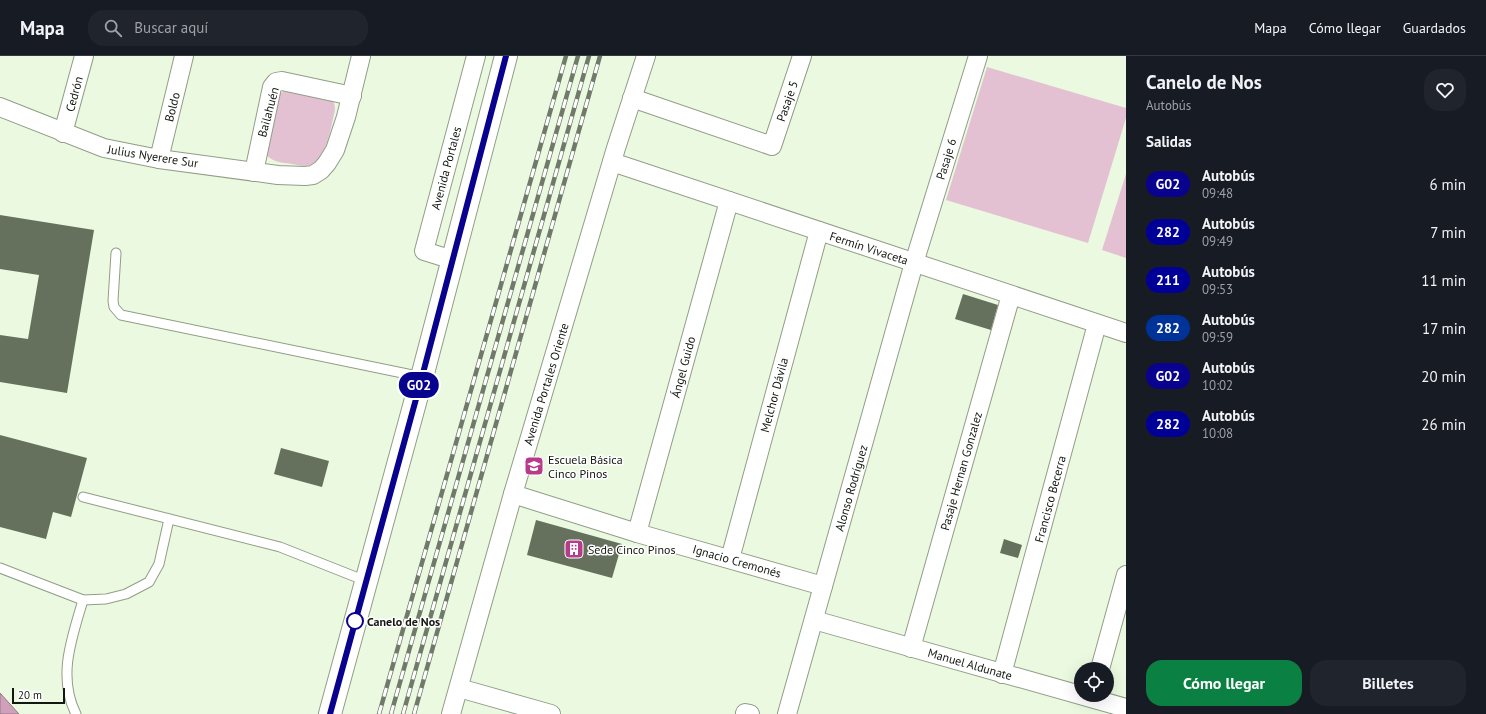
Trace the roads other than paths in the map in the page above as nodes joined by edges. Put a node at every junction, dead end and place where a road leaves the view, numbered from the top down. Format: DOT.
graph roads {
  1 [pos="84,56"];
  2 [pos="184,56"];
  3 [pos="361,56"];
  4 [pos="476,56"];
  5 [pos="506,56"];
  6 [pos="646,56"];
  7 [pos="802,56"];
  8 [pos="978,56"];
  9 [pos="352,96"];
  10 [pos="632,98"];
  11 [pos="0,107"];
  12 [pos="63,133"];
  13 [pos="159,158"];
  14 [pos="612,162"];
  15 [pos="254,172"];
  16 [pos="729,201"];
  17 [pos="818,231"];
  18 [pos="116,253"];
  19 [pos="453,260"];
  20 [pos="914,263"];
  21 [pos="1011,295"];
  22 [pos="1097,324"];
  23 [pos="1126,333"];
  24 [pos="422,377"];
  25 [pos="513,494"];
  26 [pos="84,497"];
  27 [pos="168,519"];
  28 [pos="637,533"];
  29 [pos="730,559"];
  30 [pos="0,568"];
  31 [pos="1126,575"];
  32 [pos="366,581"];
  33 [pos="823,586"];
  34 [pos="83,600"];
  35 [pos="814,620"];
  36 [pos="911,648"];
  37 [pos="1102,662"];
  38 [pos="1002,674"];
  39 [pos="459,688"];
  40 [pos="1074,692"];
  41 [pos="1108,702"];
  42 [pos="1126,708"];
  43 [pos="76,714"];
  44 [pos="330,714"];
  45 [pos="452,714"];
  46 [pos="551,714"];
  47 [pos="787,714"];
  1 -- 12 [label="street, Cedrón"];
  2 -- 13 [label="street, Boldo"];
  3 -- 9 [label="street"];
  4 -- 19 [label="street, Avenida Portales"];
  5 -- 19 [label="main road"];
  6 -- 10 [label="street, Avenida Portales Oriente"];
  7 -- 10 [label="street, Pasaje 5"];
  8 -- 20 [label="street, Pasaje 6"];
  9 -- 15 [label="street, Julius Nyerere Sur"];
  9 -- 15 [label="street, Bailahuén"];
  10 -- 14 [label="street, Avenida Portales Oriente"];
  11 -- 12 [label="street, Julius Nyerere Sur"];
  12 -- 13 [label="street, Julius Nyerere Sur"];
  13 -- 15 [label="street, Julius Nyerere Sur"];
  14 -- 16 [label="street, Fermín Vivaceta"];
  14 -- 25 [label="street, Avenida Portales Oriente"];
  16 -- 17 [label="street, Fermín Vivaceta"];
  16 -- 28 [label="street, Ángel Guido"];
  17 -- 20 [label="street, Fermín Vivaceta"];
  17 -- 29 [label="street, Melchor Dávila"];
  18 -- 24 [label="lane"];
  19 -- 24 [label="main road"];
  20 -- 21 [label="street, Fermín Vivaceta"];
  20 -- 33 [label="street, Alonso Rodríguez"];
  21 -- 22 [label="street, Fermín Vivaceta"];
  21 -- 36 [label="street, Pasaje Hernan Gonzalez"];
  22 -- 23 [label="street, Fermín Vivaceta"];
  22 -- 38 [label="street, Francisco Becerra"];
  24 -- 32 [label="main road"];
  25 -- 28 [label="street, Ignacio Cremonés"];
  25 -- 39 [label="street, Avenida Portales Oriente"];
  26 -- 27 [label="lane"];
  27 -- 32 [label="lane"];
  27 -- 34 [label="lane"];
  28 -- 29 [label="street, Ignacio Cremonés"];
  29 -- 33 [label="street, Ignacio Cremonés"];
  30 -- 34 [label="lane"];
  31 -- 37 [label="street"];
  32 -- 44 [label="main road"];
  33 -- 35 [label="street, Alonso Rodríguez"];
  34 -- 43 [label="lane"];
  35 -- 36 [label="street, Manuel Aldunate"];
  35 -- 47 [label="street, Alonso Rodríguez"];
  36 -- 38 [label="street, Manuel Aldunate"];
  38 -- 40 [label="street, Manuel Aldunate"];
  39 -- 45 [label="street, Avenida Portales Oriente"];
  39 -- 46 [label="street"];
  41 -- 42 [label="street, Manuel Aldunate"];
}
